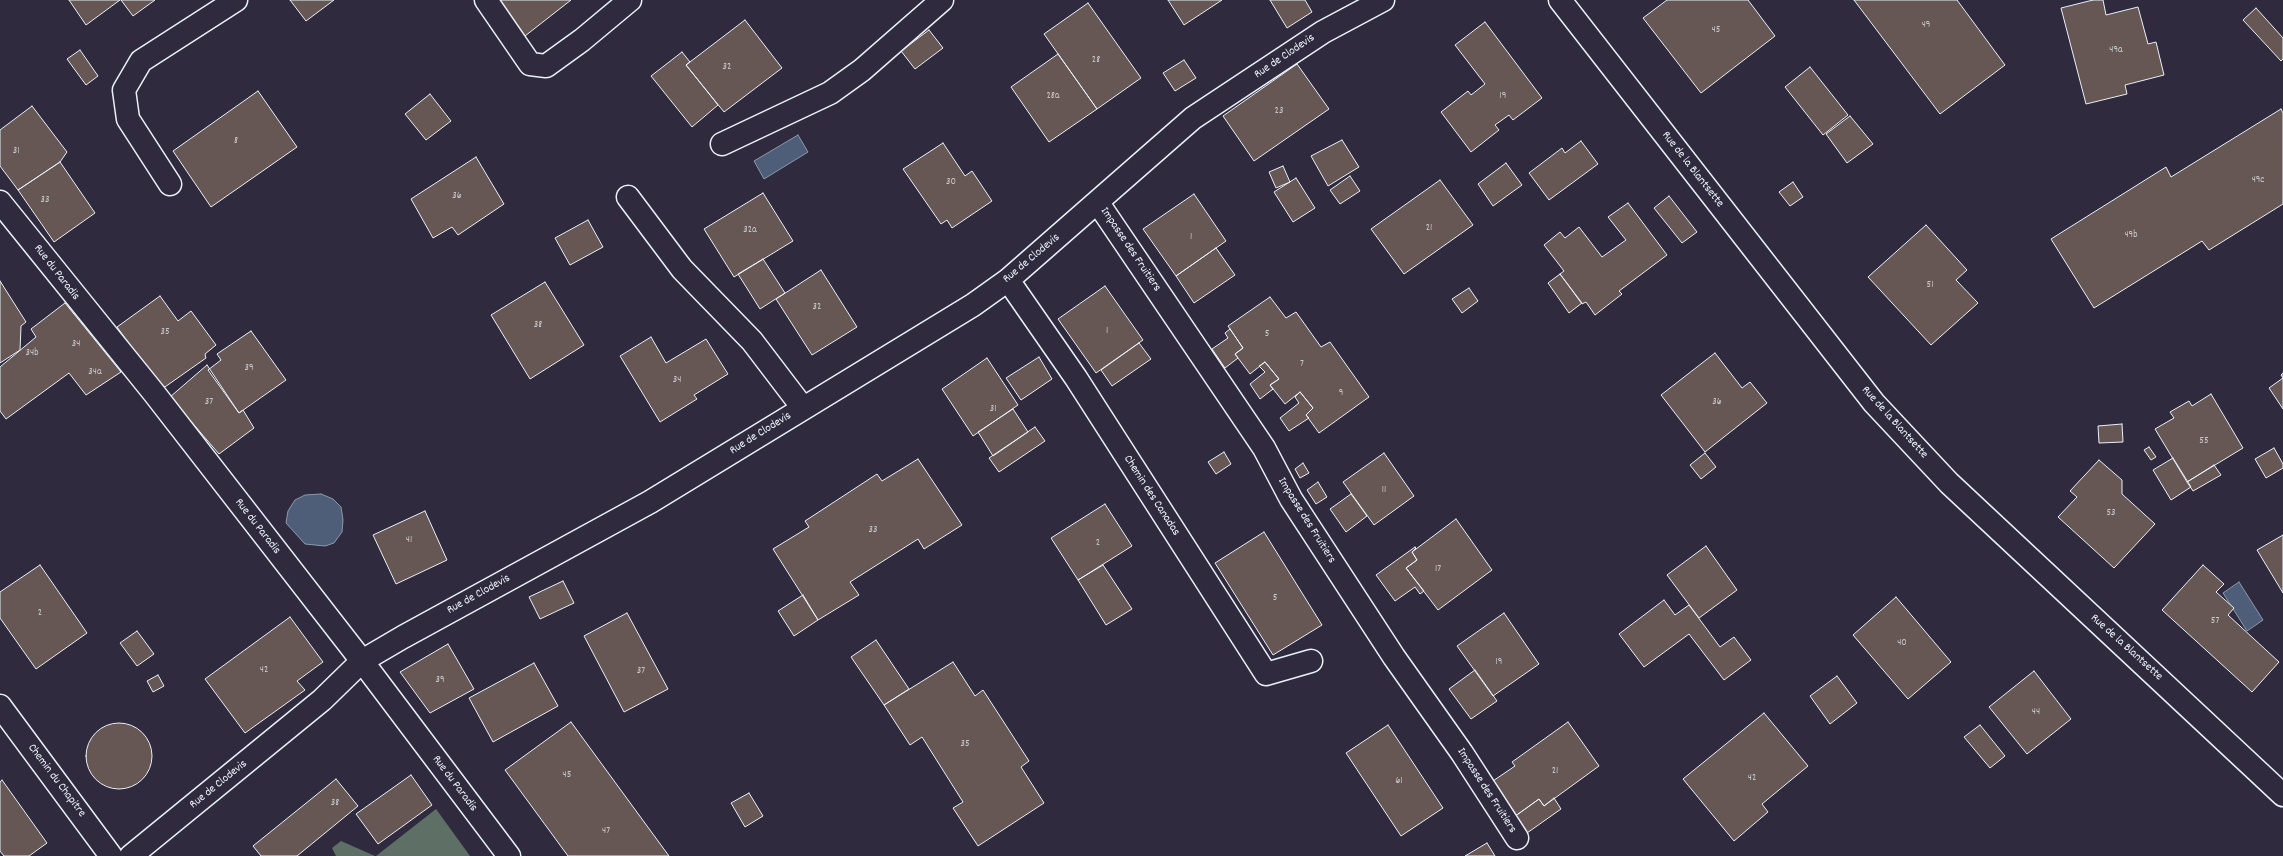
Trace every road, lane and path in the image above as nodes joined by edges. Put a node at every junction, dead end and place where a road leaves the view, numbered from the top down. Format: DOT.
graph roads {
  1 [pos="236,0"];
  2 [pos="486,0"];
  3 [pos="630,0"];
  4 [pos="942,0"];
  5 [pos="1383,0"];
  6 [pos="1560,0"];
  7 [pos="722,144"];
  8 [pos="170,184"];
  9 [pos="628,198"];
  10 [pos="0,202"];
  11 [pos="1098,203"];
  12 [pos="1008,280"];
  13 [pos="803,408"];
  14 [pos="1311,661"];
  15 [pos="362,662"];
  16 [pos="0,706"];
  17 [pos="2283,795"];
  18 [pos="1517,838"];
  19 [pos="111,856"];
  20 [pos="131,856"];
  21 [pos="509,856"];
  1 -- 8 [label="street"];
  2 -- 3 [label="street"];
  4 -- 7 [label="street"];
  5 -- 11 [label="street, Rue de Clodevis"];
  6 -- 17 [label="street, Rue de la Blantsette"];
  9 -- 13 [label="street"];
  10 -- 15 [label="street, Rue du Paradis"];
  11 -- 12 [label="street, Rue de Clodevis"];
  11 -- 18 [label="street, Impasse des Fruitiers"];
  12 -- 13 [label="street, Rue de Clodevis"];
  12 -- 14 [label="street, Chemin des Canadas"];
  13 -- 15 [label="street, Rue de Clodevis"];
  15 -- 20 [label="street, Rue de Clodevis"];
  15 -- 21 [label="street, Rue du Paradis"];
  16 -- 19 [label="street, Chemin du Chapitre"];
}
